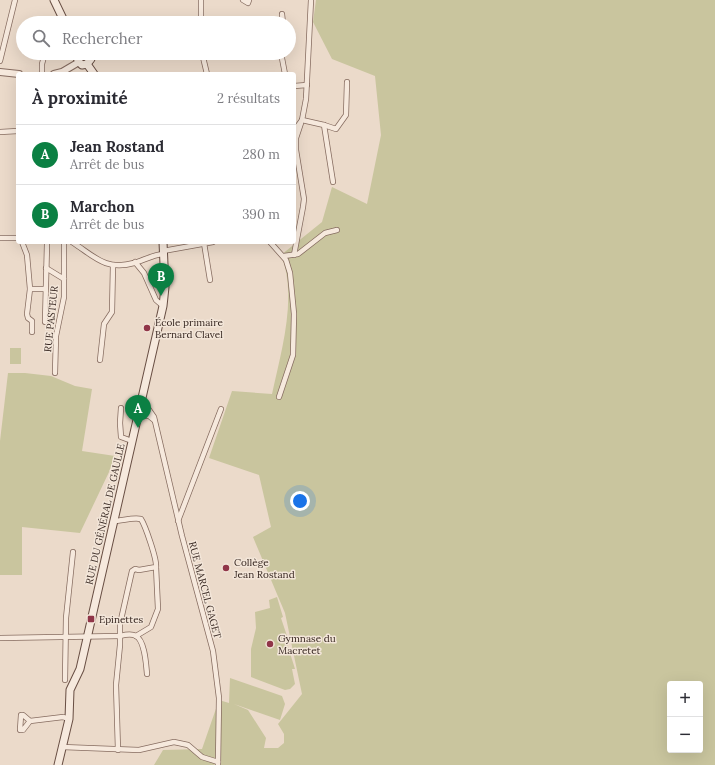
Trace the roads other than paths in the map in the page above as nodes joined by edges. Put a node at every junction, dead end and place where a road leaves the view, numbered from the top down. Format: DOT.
graph roads {
  1 [pos="15,0"];
  2 [pos="54,0"];
  3 [pos="201,0"];
  4 [pos="243,0"];
  5 [pos="249,0"];
  6 [pos="311,0"];
  7 [pos="62,16"];
  8 [pos="201,16"];
  9 [pos="43,60"];
  10 [pos="89,60"];
  11 [pos="204,60"];
  12 [pos="282,60"];
  13 [pos="0,61"];
  14 [pos="78,62"];
  15 [pos="87,64"];
  16 [pos="0,72"];
  17 [pos="42,72"];
  18 [pos="62,72"];
  19 [pos="93,72"];
  20 [pos="207,72"];
  21 [pos="285,72"];
  22 [pos="16,74"];
  23 [pos="347,82"];
  24 [pos="307,85"];
  25 [pos="296,86"];
  26 [pos="301,121"];
  27 [pos="324,125"];
  28 [pos="296,128"];
  29 [pos="16,131"];
  30 [pos="0,132"];
  31 [pos="333,182"];
  32 [pos="337,230"];
  33 [pos="0,238"];
  34 [pos="16,238"];
  35 [pos="23,244"];
  36 [pos="47,244"];
  37 [pos="64,244"];
  38 [pos="75,244"];
  39 [pos="163,244"];
  40 [pos="199,244"];
  41 [pos="204,244"];
  42 [pos="272,244"];
  43 [pos="163,252"];
  44 [pos="294,255"];
  45 [pos="284,256"];
  46 [pos="136,262"];
  47 [pos="112,265"];
  48 [pos="46,268"];
  49 [pos="64,279"];
  50 [pos="210,280"];
  51 [pos="30,289"];
  52 [pos="45,289"];
  53 [pos="163,306"];
  54 [pos="45,322"];
  55 [pos="32,332"];
  56 [pos="100,360"];
  57 [pos="56,373"];
  58 [pos="279,397"];
  59 [pos="141,402"];
  60 [pos="121,408"];
  61 [pos="221,409"];
  62 [pos="138,415"];
  63 [pos="155,422"];
  64 [pos="132,441"];
  65 [pos="113,521"];
  66 [pos="178,521"];
  67 [pos="73,552"];
  68 [pos="156,567"];
  69 [pos="66,636"];
  70 [pos="87,636"];
  71 [pos="120,636"];
  72 [pos="136,636"];
  73 [pos="0,638"];
  74 [pos="147,674"];
  75 [pos="65,680"];
  76 [pos="69,719"];
  77 [pos="30,721"];
  78 [pos="62,747"];
  79 [pos="118,750"];
  80 [pos="218,764"];
  81 [pos="58,765"];
  1 -- 13 [label="street"];
  2 -- 7 [label="main road"];
  3 -- 8 [label="street"];
  4 -- 5 [label="street"];
  6 -- 24 [label="street"];
  9 -- 17 [label="street"];
  10 -- 15 [label="main road"];
  11 -- 20 [label="street"];
  12 -- 21 [label="street"];
  14 -- 15 [label="main road"];
  14 -- 18 [label="street"];
  15 -- 19 [label="main road"];
  16 -- 22 [label="street"];
  23 -- 27 [label="street"];
  24 -- 25 [label="street"];
  24 -- 26 [label="street"];
  26 -- 27 [label="street"];
  26 -- 28 [label="street"];
  26 -- 44 [label="street"];
  27 -- 31 [label="street"];
  29 -- 30 [label="street"];
  32 -- 44 [label="street"];
  33 -- 34 [label="street"];
  35 -- 51 [label="street"];
  36 -- 48 [label="street"];
  37 -- 49 [label="street, RUE PASTEUR"];
  38 -- 47 [label="street"];
  39 -- 43 [label="main road, RUE DU GÉNÉRAL DE GAULLE"];
  40 -- 43 [label="street"];
  41 -- 50 [label="street"];
  42 -- 45 [label="street"];
  43 -- 46 [label="street"];
  43 -- 53 [label="main road, RUE DU GÉNÉRAL DE GAULLE"];
  44 -- 45 [label="street"];
  45 -- 58 [label="street"];
  46 -- 47 [label="street"];
  46 -- 53 [label="street"];
  47 -- 56 [label="street"];
  48 -- 49 [label="street"];
  48 -- 52 [label="street"];
  49 -- 57 [label="street, RUE PASTEUR"];
  51 -- 52 [label="street"];
  51 -- 55 [label="street"];
  52 -- 54 [label="street"];
  53 -- 59 [label="main road, RUE DU GÉNÉRAL DE GAULLE"];
  59 -- 62 [label="main road, RUE DU GÉNÉRAL DE GAULLE"];
  59 -- 63 [label="street, RUE MARCEL GAGET"];
  60 -- 64 [label="street"];
  61 -- 66 [label="street"];
  62 -- 63 [label="street"];
  62 -- 64 [label="main road, RUE DU GÉNÉRAL DE GAULLE"];
  63 -- 66 [label="street, RUE MARCEL GAGET"];
  64 -- 65 [label="main road, RUE DU GÉNÉRAL DE GAULLE"];
  65 -- 68 [label="street"];
  65 -- 70 [label="main road, RUE DU GÉNÉRAL DE GAULLE"];
  66 -- 80 [label="street, RUE MARCEL GAGET"];
  67 -- 69 [label="street"];
  68 -- 71 [label="street"];
  68 -- 72 [label="street"];
  69 -- 70 [label="street"];
  69 -- 73 [label="street"];
  69 -- 75 [label="street"];
  70 -- 71 [label="street"];
  70 -- 76 [label="main road, RUE DU GÉNÉRAL DE GAULLE"];
  71 -- 72 [label="street"];
  71 -- 79 [label="street"];
  72 -- 74 [label="street"];
  76 -- 77 [label="street"];
  76 -- 78 [label="main road, RUE DU GÉNÉRAL DE GAULLE"];
  78 -- 79 [label="street"];
  78 -- 81 [label="main road, RUE DU GÉNÉRAL DE GAULLE"];
  79 -- 80 [label="street"];
}
